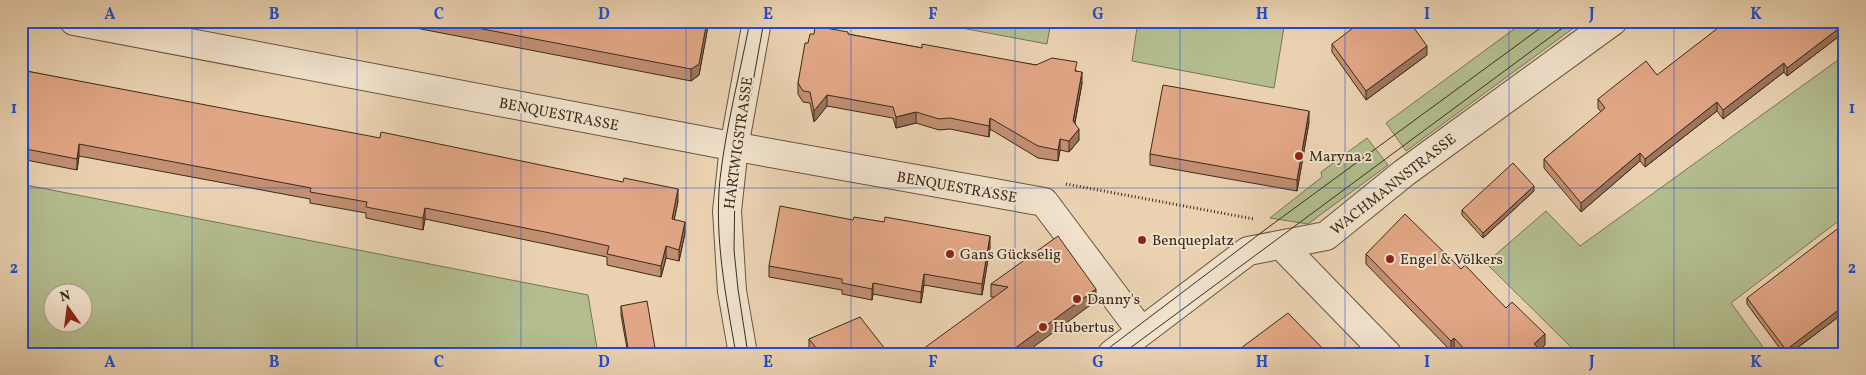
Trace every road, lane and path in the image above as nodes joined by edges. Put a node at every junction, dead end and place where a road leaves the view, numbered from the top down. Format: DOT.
graph roads {
  1 [pos="74,21"];
  2 [pos="757,21"];
  3 [pos="1613,21"];
  4 [pos="734,147"];
  5 [pos="1044,202"];
  6 [pos="1281,246"];
  7 [pos="1141,331"];
  8 [pos="742,354"];
  9 [pos="1112,354"];
  10 [pos="1388,354"];
  1 -- 4 [label="street, BENQUESTRASSE"];
  2 -- 4 [label="street, HARTWIGSTRASSE"];
  3 -- 6 [label="street, WACHMANNSTRASSE"];
  4 -- 5 [label="street, BENQUESTRASSE"];
  4 -- 8 [label="street, HARTWIGSTRASSE"];
  5 -- 6 [label="path"];
  5 -- 7 [label="street"];
  6 -- 7 [label="street, WACHMANNSTRASSE"];
  6 -- 10 [label="street"];
  7 -- 9 [label="street, WACHMANNSTRASSE"];
}
